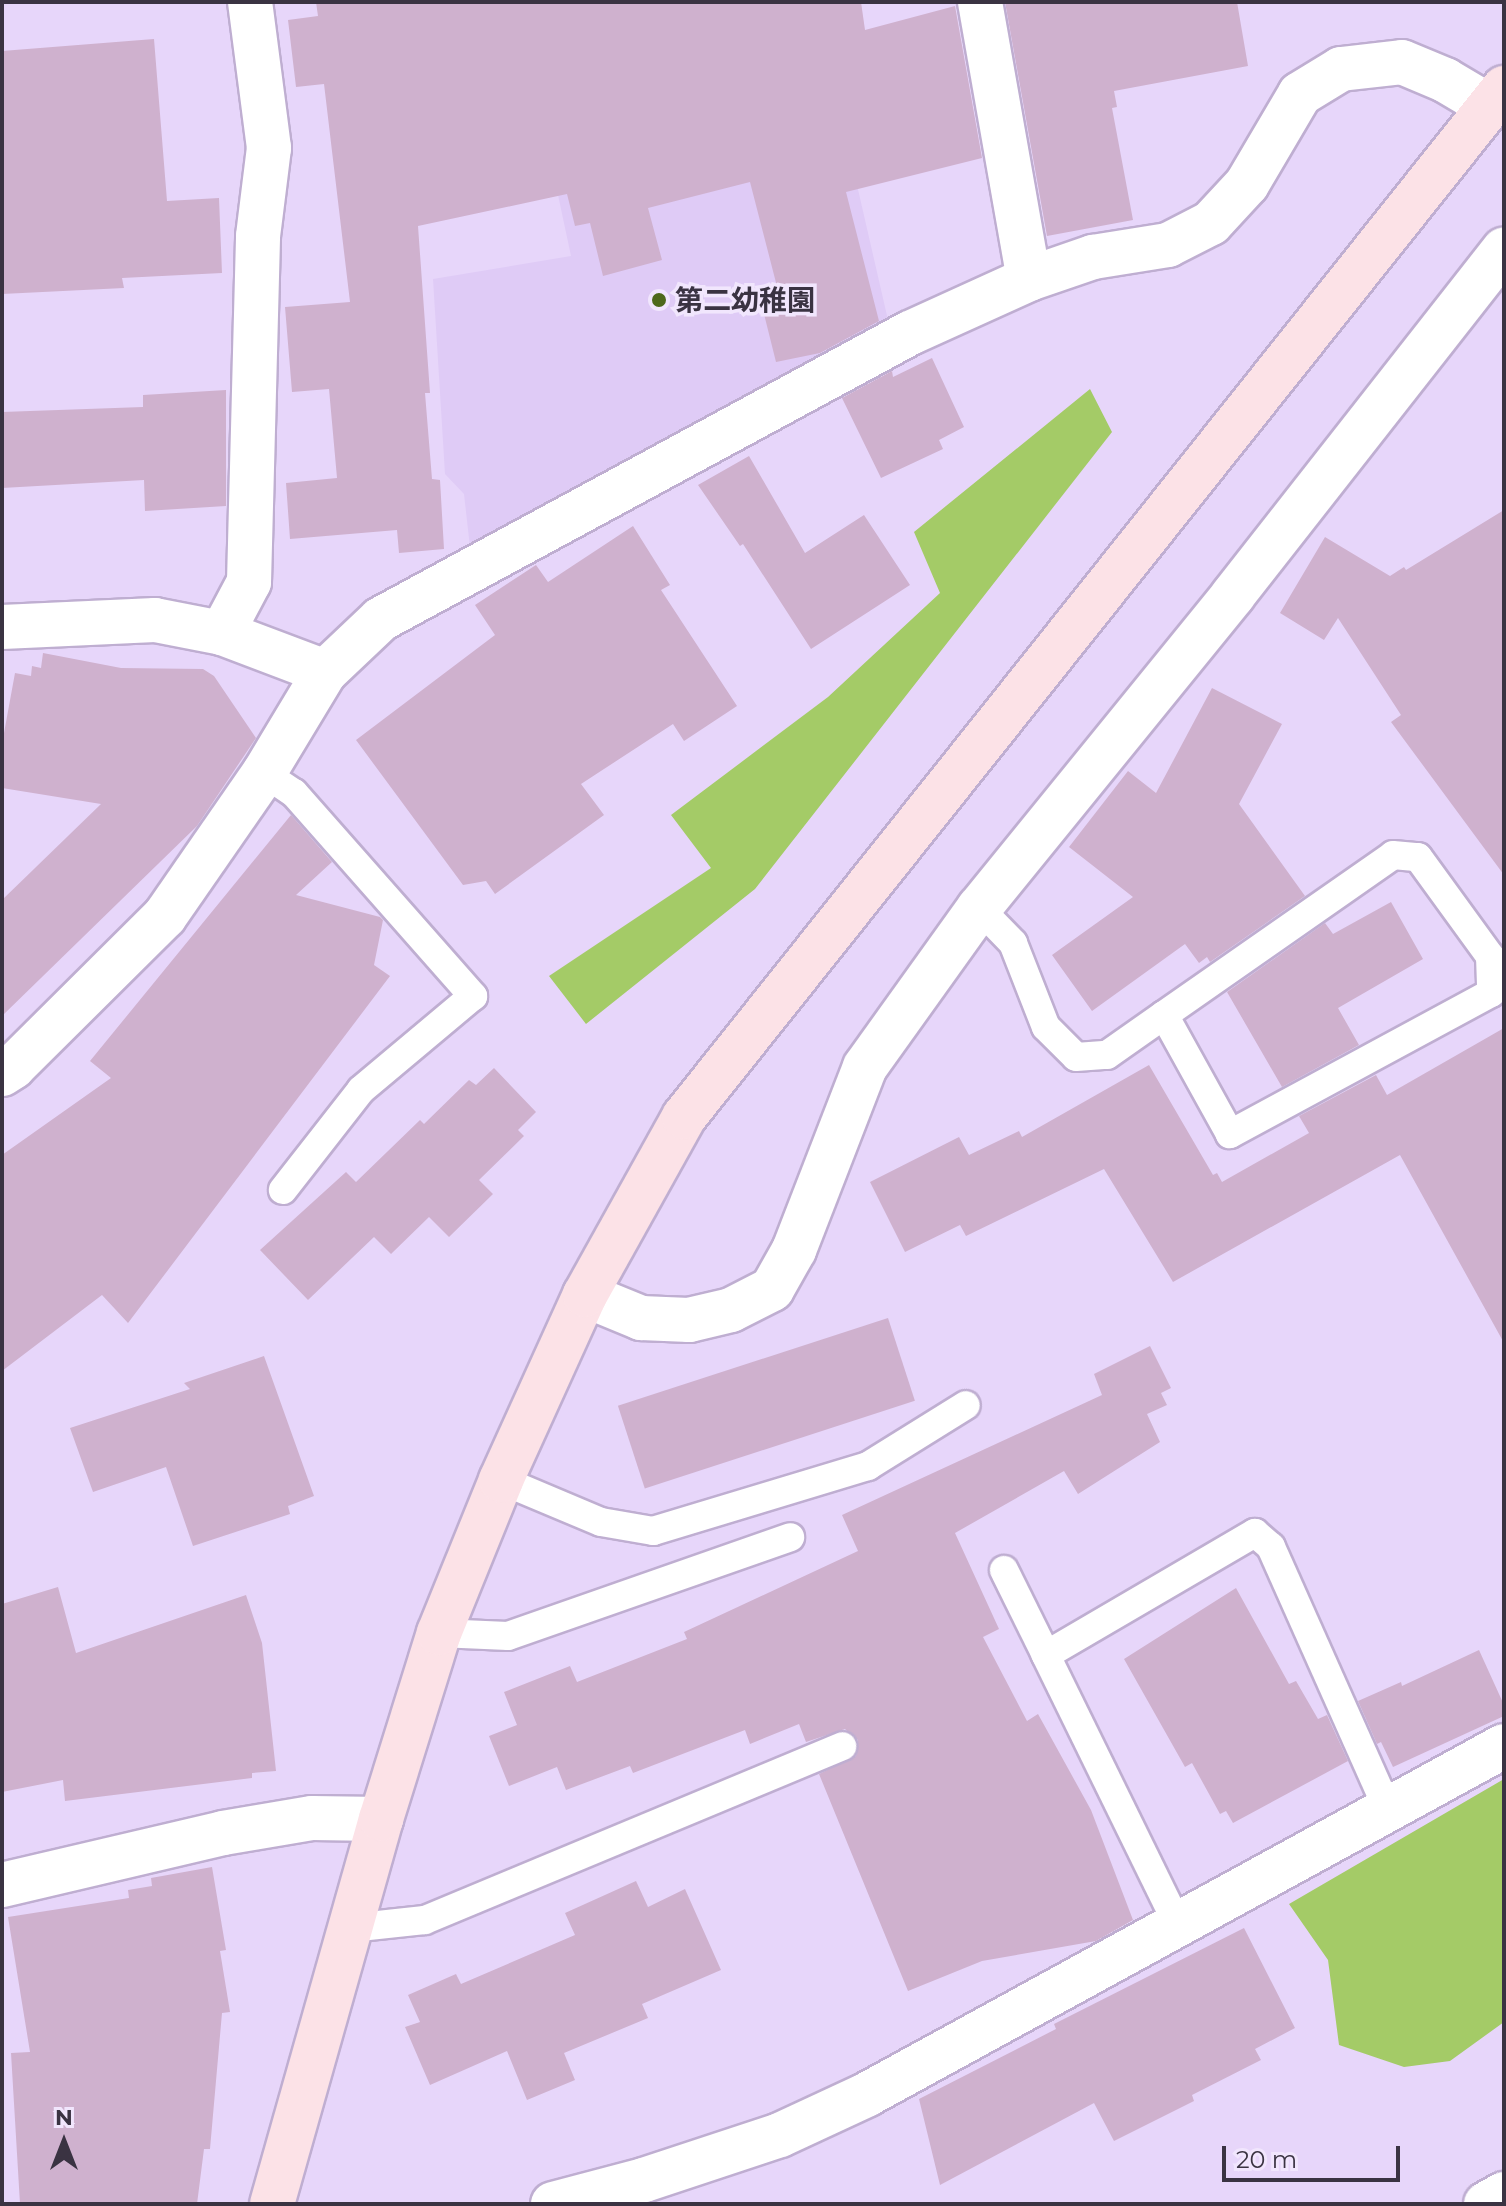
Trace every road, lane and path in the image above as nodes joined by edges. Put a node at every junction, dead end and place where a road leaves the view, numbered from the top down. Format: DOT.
graph roads {
  1 [pos="250,2"];
  2 [pos="980,2"];
  3 [pos="1497,97"];
  4 [pos="1504,250"];
  5 [pos="1029,279"];
  6 [pos="2,627"];
  7 [pos="222,633"];
  8 [pos="325,672"];
  9 [pos="264,773"];
  10 [pos="979,908"];
  11 [pos="1164,1015"];
  12 [pos="2,1074"];
  13 [pos="283,1190"];
  14 [pos="585,1295"];
  15 [pos="966,1405"];
  16 [pos="501,1480"];
  17 [pos="790,1537"];
  18 [pos="1004,1570"];
  19 [pos="439,1633"];
  20 [pos="1046,1655"];
  21 [pos="842,1746"];
  22 [pos="1504,1746"];
  23 [pos="1388,1810"];
  24 [pos="381,1819"];
  25 [pos="2,1885"];
  26 [pos="1178,1925"];
  27 [pos="350,1928"];
  28 [pos="1504,2194"];
  29 [pos="272,2204"];
  30 [pos="553,2204"];
  31 [pos="1486,2204"];
  1 -- 7 [label="street"];
  2 -- 5 [label="street"];
  3 -- 5 [label="street"];
  3 -- 14 [label="street"];
  4 -- 10 [label="street"];
  5 -- 8 [label="street"];
  6 -- 7 [label="street"];
  7 -- 8 [label="street"];
  8 -- 9 [label="street"];
  9 -- 12 [label="street"];
  9 -- 13 [label="lane"];
  10 -- 11 [label="lane"];
  10 -- 14 [label="street"];
  11 -- 11 [label="lane"];
  14 -- 16 [label="street"];
  15 -- 16 [label="lane"];
  16 -- 19 [label="street"];
  17 -- 19 [label="lane"];
  18 -- 20 [label="lane"];
  19 -- 24 [label="street"];
  20 -- 23 [label="lane"];
  20 -- 26 [label="lane"];
  21 -- 27 [label="lane"];
  22 -- 23 [label="street"];
  23 -- 26 [label="street"];
  24 -- 25 [label="street"];
  24 -- 27 [label="street"];
  26 -- 30 [label="street"];
  27 -- 29 [label="street"];
  28 -- 31 [label="street"];
}
